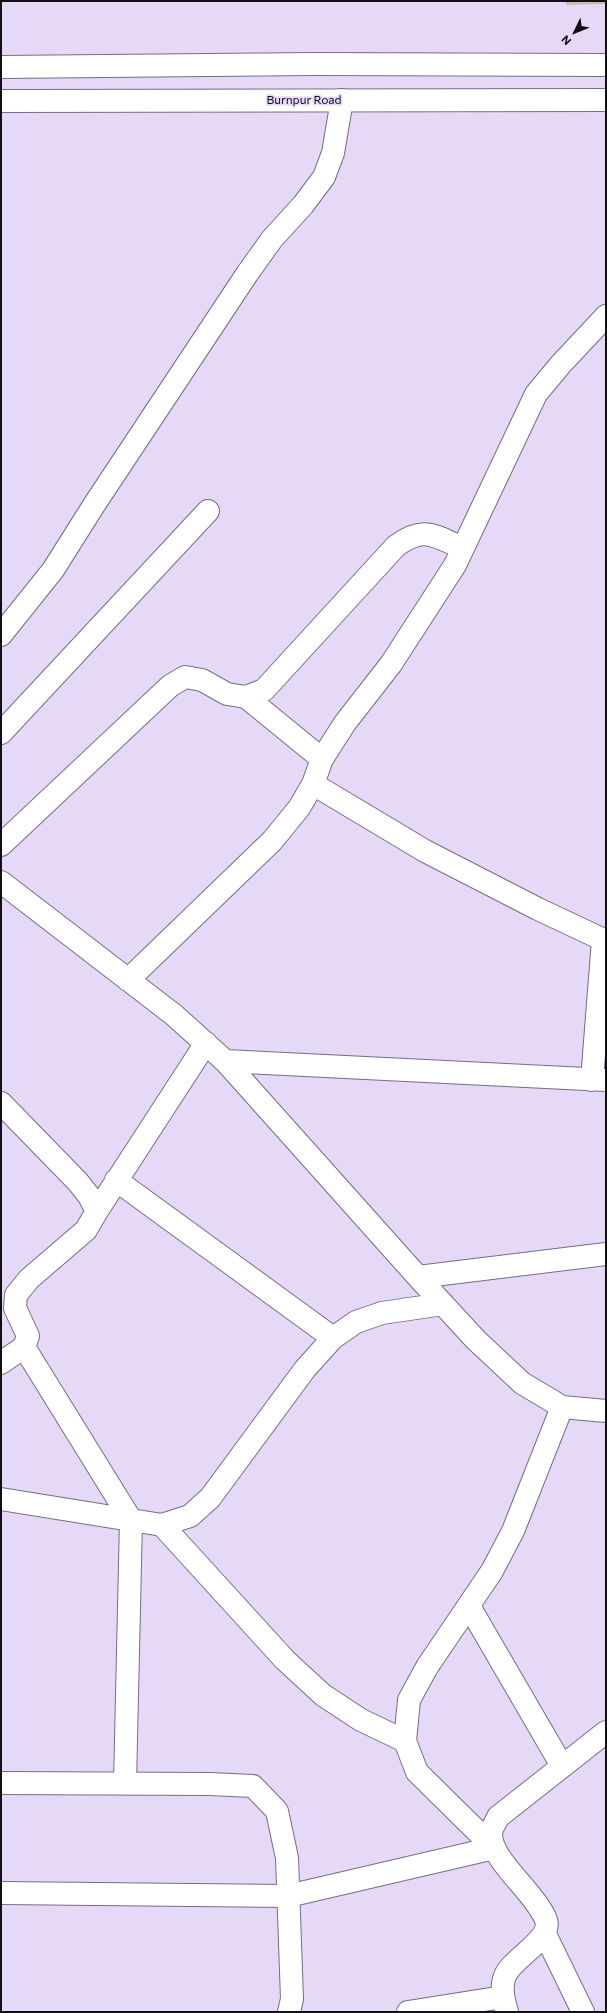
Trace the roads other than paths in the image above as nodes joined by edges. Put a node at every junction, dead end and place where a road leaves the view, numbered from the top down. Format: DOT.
graph roads {
  1 [pos="606,65"];
  2 [pos="1,67"];
  3 [pos="342,100"];
  4 [pos="606,100"];
  5 [pos="1,101"];
  6 [pos="606,316"];
  7 [pos="208,511"];
  8 [pos="463,548"];
  9 [pos="1,635"];
  10 [pos="246,697"];
  11 [pos="1,733"];
  12 [pos="322,759"];
  13 [pos="313,784"];
  14 [pos="1,845"];
  15 [pos="1,882"];
  16 [pos="605,940"];
  17 [pos="128,980"];
  18 [pos="206,1043"];
  19 [pos="225,1061"];
  20 [pos="599,1080"];
  21 [pos="1,1103"];
  22 [pos="116,1180"];
  23 [pos="97,1211"];
  24 [pos="606,1254"];
  25 [pos="418,1277"];
  26 [pos="1,1290"];
  27 [pos="443,1304"];
  28 [pos="15,1308"];
  29 [pos="333,1338"];
  30 [pos="24,1346"];
  31 [pos="1,1363"];
  32 [pos="562,1407"];
  33 [pos="606,1411"];
  34 [pos="1,1499"];
  35 [pos="131,1520"];
  36 [pos="162,1526"];
  37 [pos="469,1606"];
  38 [pos="606,1732"];
  39 [pos="405,1741"];
  40 [pos="562,1766"];
  41 [pos="1,1783"];
  42 [pos="125,1783"];
  43 [pos="494,1848"];
  44 [pos="1,1893"];
  45 [pos="288,1896"];
  46 [pos="545,1934"];
  47 [pos="505,2005"];
  48 [pos="417,2011"];
  49 [pos="289,2012"];
  50 [pos="583,2012"];
  1 -- 2 [label="street"];
  3 -- 4 [label="street, Burnpur Road"];
  3 -- 5 [label="street, Burnpur Road"];
  3 -- 9 [label="street"];
  6 -- 8 [label="street"];
  7 -- 11 [label="street"];
  8 -- 10 [label="street"];
  8 -- 12 [label="street"];
  10 -- 12 [label="street"];
  10 -- 14 [label="street"];
  12 -- 13 [label="street"];
  13 -- 16 [label="street"];
  13 -- 17 [label="street"];
  15 -- 17 [label="street"];
  16 -- 20 [label="street"];
  17 -- 18 [label="street"];
  18 -- 19 [label="street"];
  18 -- 22 [label="street"];
  19 -- 20 [label="street"];
  19 -- 25 [label="street"];
  21 -- 23 [label="street"];
  22 -- 23 [label="street"];
  22 -- 29 [label="street"];
  23 -- 28 [label="street"];
  24 -- 25 [label="street"];
  25 -- 27 [label="street"];
  26 -- 28 [label="street"];
  27 -- 29 [label="street"];
  27 -- 32 [label="street"];
  28 -- 30 [label="street"];
  29 -- 36 [label="street"];
  30 -- 31 [label="street"];
  30 -- 35 [label="street"];
  32 -- 33 [label="street"];
  32 -- 37 [label="street"];
  34 -- 35 [label="street"];
  35 -- 36 [label="street"];
  35 -- 42 [label="street"];
  36 -- 39 [label="street"];
  37 -- 39 [label="street"];
  37 -- 40 [label="street"];
  38 -- 40 [label="street"];
  39 -- 43 [label="street"];
  40 -- 43 [label="street"];
  41 -- 42 [label="street"];
  42 -- 45 [label="street"];
  43 -- 45 [label="street"];
  43 -- 46 [label="street"];
  44 -- 45 [label="street"];
  45 -- 49 [label="street"];
  46 -- 47 [label="street"];
  46 -- 50 [label="street"];
  47 -- 48 [label="street"];
}
